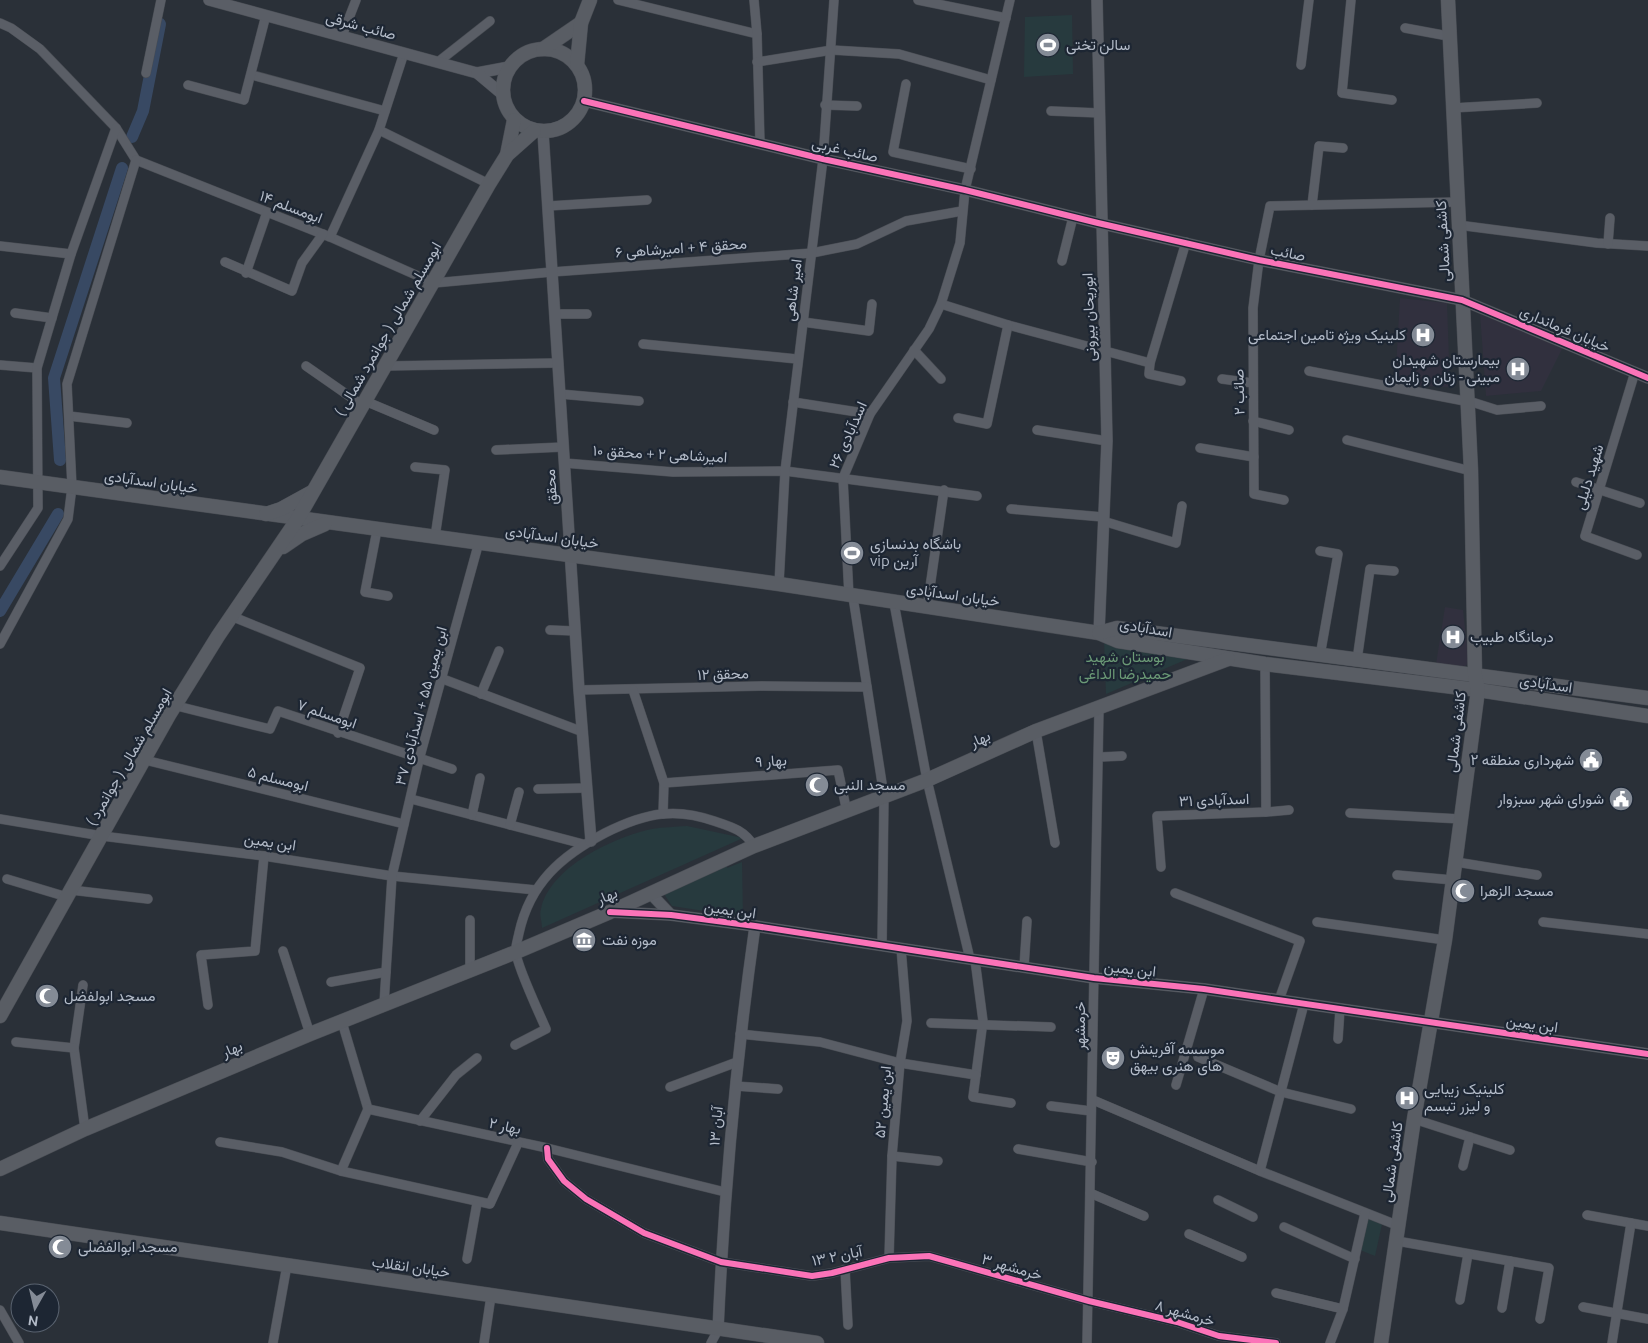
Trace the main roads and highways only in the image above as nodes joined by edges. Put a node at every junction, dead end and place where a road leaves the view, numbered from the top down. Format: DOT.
graph roads {
  1 [pos="590,0"];
  2 [pos="1448,0"];
  3 [pos="581,23"];
  4 [pos="543,49"];
  5 [pos="577,65"];
  6 [pos="514,120"];
  7 [pos="538,131"];
  8 [pos="507,155"];
  9 [pos="0,477"];
  10 [pos="313,491"];
  11 [pos="264,515"];
  12 [pos="297,520"];
  13 [pos="328,523"];
  14 [pos="274,554"];
  15 [pos="1099,634"];
  16 [pos="1228,658"];
  17 [pos="1475,674"];
  18 [pos="1478,690"];
  19 [pos="1648,698"];
  20 [pos="1648,716"];
  21 [pos="3,1002"];
  22 [pos="0,1016"];
  23 [pos="0,1168"];
  24 [pos="0,1222"];
  25 [pos="817,1343"];
  26 [pos="1381,1343"];
  1 -- 3 [label="main road"];
  2 -- 17 [label="main road, کاشفی شمالی"];
  3 -- 4 [label="main road"];
  3 -- 5 [label="main road"];
  4 -- 5 [label="main road"];
  4 -- 6 [label="main road"];
  5 -- 7 [label="main road"];
  6 -- 7 [label="main road"];
  6 -- 8 [label="main road"];
  7 -- 8 [label="main road"];
  8 -- 10 [label="main road, ابومسلم شمالی ( جوانمرد شمالی )"];
  9 -- 11 [label="main road, خیابان اسدآبادی"];
  10 -- 11 [label="main road"];
  10 -- 12 [label="main road, ابومسلم شمالی ( جوانمرد شمالی )"];
  11 -- 12 [label="main road, خیابان اسدآبادی"];
  12 -- 13 [label="main road, خیابان اسدآبادی"];
  12 -- 14 [label="main road, ابومسلم شمالی ( جوانمرد )"];
  13 -- 14 [label="main road"];
  13 -- 15 [label="main road, خیابان اسدآبادی"];
  14 -- 21 [label="main road, ابومسلم شمالی ( جوانمرد )"];
  15 -- 16 [label="main road, اسدآبادی"];
  15 -- 17 [label="main road, اسدآبادی"];
  16 -- 18 [label="main road, اسدآبادی"];
  16 -- 23 [label="main road, بهار"];
  17 -- 18 [label="main road, کاشفی شمالی"];
  17 -- 19 [label="main road, اسدآبادی"];
  18 -- 20 [label="main road, اسدآبادی"];
  18 -- 26 [label="main road, کاشفی شمالی"];
  21 -- 22 [label="main road, ابومسلم شمالی ( جوانمرد )"];
  24 -- 25 [label="main road, خیابان انقلاب"];
}
